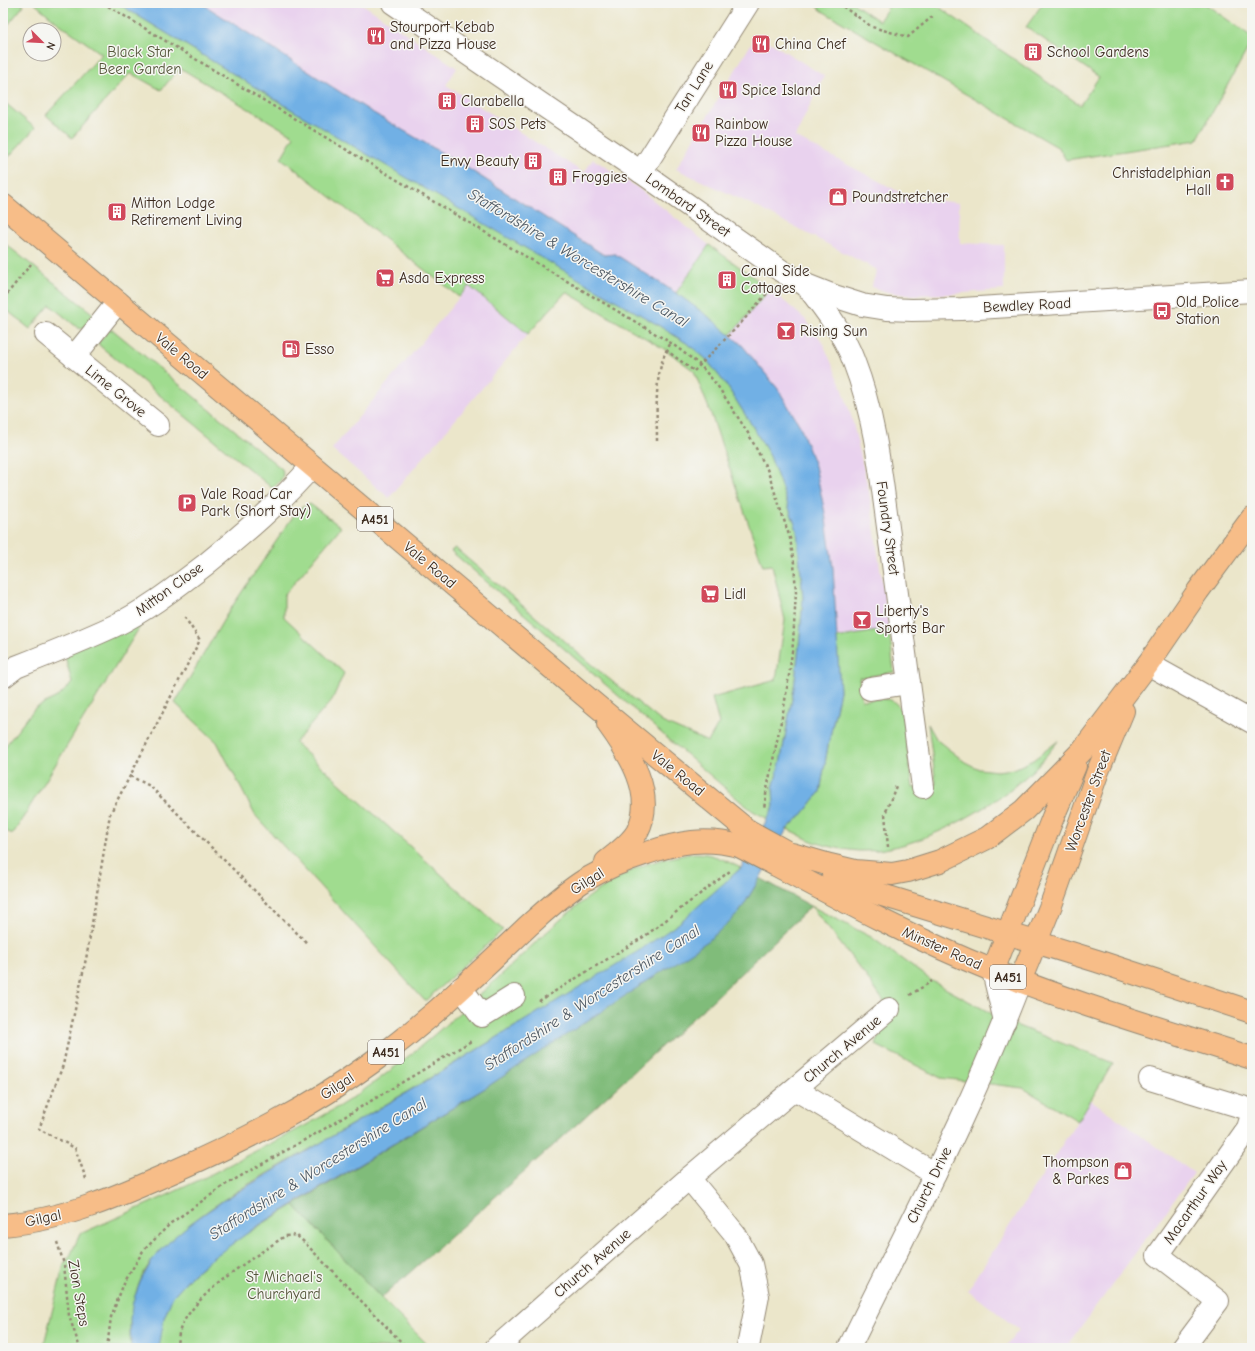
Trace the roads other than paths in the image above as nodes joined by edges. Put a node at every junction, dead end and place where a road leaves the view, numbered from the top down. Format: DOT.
graph roads {
  1 [pos="393,3"];
  2 [pos="748,3"];
  3 [pos="641,172"];
  4 [pos="3,205"];
  5 [pos="806,285"];
  6 [pos="1252,291"];
  7 [pos="118,302"];
  8 [pos="46,334"];
  9 [pos="74,357"];
  10 [pos="158,425"];
  11 [pos="312,466"];
  12 [pos="1252,518"];
  13 [pos="1148,664"];
  14 [pos="3,677"];
  15 [pos="909,684"];
  16 [pos="870,689"];
  17 [pos="596,706"];
  18 [pos="1252,722"];
  19 [pos="1082,751"];
  20 [pos="923,787"];
  21 [pos="740,848"];
  22 [pos="784,857"];
  23 [pos="583,881"];
  24 [pos="1008,933"];
  25 [pos="1036,942"];
  26 [pos="993,971"];
  27 [pos="1020,981"];
  28 [pos="461,988"];
  29 [pos="514,996"];
  30 [pos="889,1010"];
  31 [pos="1252,1012"];
  32 [pos="1005,1021"];
  33 [pos="1252,1058"];
  34 [pos="1150,1079"];
  35 [pos="795,1089"];
  36 [pos="1252,1117"];
  37 [pos="935,1174"];
  38 [pos="689,1178"];
  39 [pos="3,1225"];
  40 [pos="748,1347"];
  41 [pos="496,1348"];
  42 [pos="849,1348"];
  43 [pos="1183,1348"];
  1 -- 3 [label="street, Lombard Street"];
  2 -- 3 [label="street, Tan Lane"];
  3 -- 5 [label="street, Lombard Street"];
  4 -- 7 [label="main road, Vale Road / A451"];
  5 -- 6 [label="street, Bewdley Road"];
  5 -- 15 [label="street, Foundry Street"];
  7 -- 9 [label="street, Lime Grove"];
  7 -- 11 [label="main road, Vale Road / A451"];
  8 -- 9 [label="street, Lime Grove"];
  9 -- 10 [label="street, Lime Grove"];
  11 -- 14 [label="street, Mitton Close"];
  11 -- 17 [label="main road, Vale Road / A451"];
  12 -- 13 [label="main road, Worcester Street"];
  13 -- 18 [label="street"];
  13 -- 19 [label="main road, Worcester Street"];
  13 -- 25 [label="main road, Worcester Street"];
  15 -- 16 [label="street"];
  15 -- 20 [label="street, Foundry Street"];
  17 -- 21 [label="main road, Vale Road / A451"];
  17 -- 23 [label="main road"];
  19 -- 22 [label="main road, Worcester Street"];
  19 -- 24 [label="main road, Worcester Street"];
  21 -- 22 [label="main road, A451, bridge"];
  21 -- 23 [label="main road, Gilgal / A451"];
  22 -- 24 [label="main road, Minster Road / A451"];
  22 -- 26 [label="main road, Minster Road / A451"];
  23 -- 28 [label="main road, Gilgal / A451"];
  24 -- 25 [label="main road, Minster Road / A451"];
  24 -- 26 [label="main road, Worcester Street"];
  25 -- 27 [label="main road, Worcester Street"];
  25 -- 31 [label="main road, Minster Road / A451"];
  26 -- 27 [label="main road, Minster Road / A451"];
  26 -- 32 [label="street"];
  27 -- 32 [label="street, Church Drive"];
  27 -- 33 [label="main road, Minster Road / A451"];
  28 -- 29 [label="street"];
  28 -- 39 [label="main road, Gilgal / A451"];
  30 -- 35 [label="street, Church Avenue"];
  32 -- 37 [label="street, Church Drive"];
  34 -- 36 [label="street"];
  35 -- 37 [label="street, Church Avenue"];
  35 -- 38 [label="street, Church Avenue"];
  36 -- 43 [label="street, Macarthur Way"];
  37 -- 42 [label="street, Church Drive"];
  38 -- 40 [label="street"];
  38 -- 41 [label="street, Church Avenue"];
}
